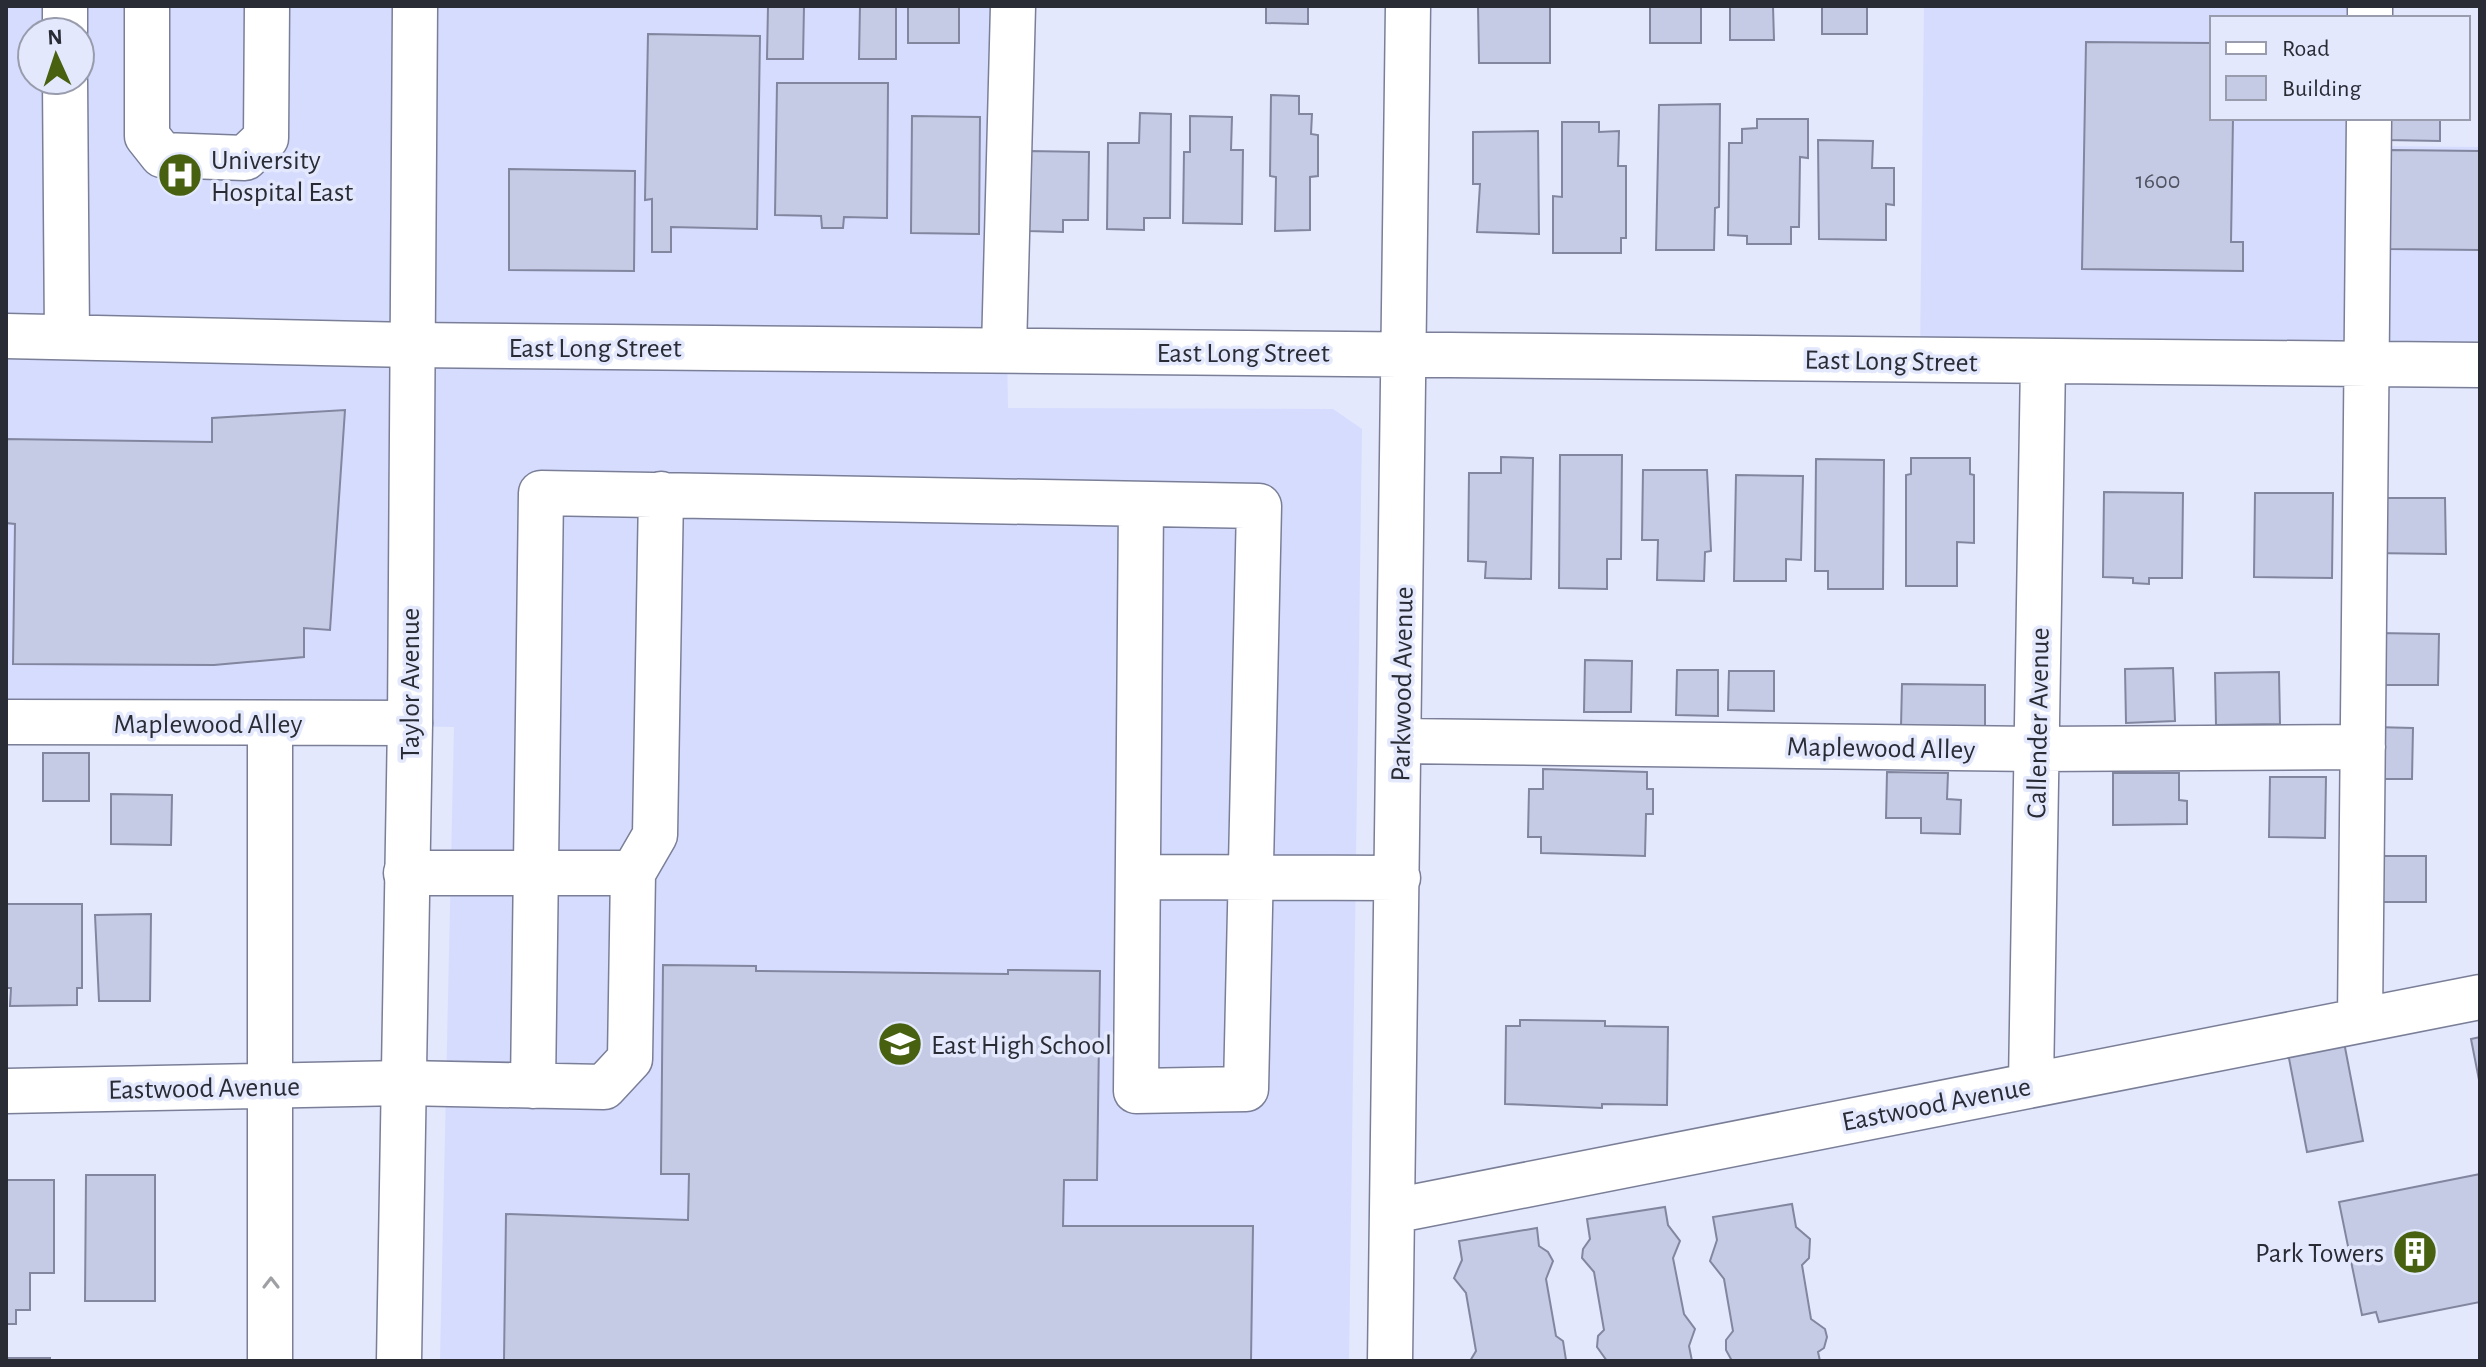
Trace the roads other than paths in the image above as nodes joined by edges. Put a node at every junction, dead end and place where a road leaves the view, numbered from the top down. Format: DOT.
graph roads {
  1 [pos="147,6"];
  2 [pos="267,6"];
  3 [pos="415,6"];
  4 [pos="1013,6"];
  5 [pos="1408,6"];
  6 [pos="65,96"];
  7 [pos="2369,120"];
  8 [pos="6,336"];
  9 [pos="67,337"];
  10 [pos="411,345"];
  11 [pos="1004,350"];
  12 [pos="1406,353"];
  13 [pos="2043,362"];
  14 [pos="2366,363"];
  15 [pos="2480,365"];
  16 [pos="661,494"];
  17 [pos="1141,504"];
  18 [pos="6,722"];
  19 [pos="270,723"];
  20 [pos="410,723"];
  21 [pos="1400,741"];
  22 [pos="2363,747"];
  23 [pos="2036,749"];
  24 [pos="406,873"];
  25 [pos="534,873"];
  26 [pos="633,873"];
  27 [pos="1139,877"];
  28 [pos="1251,877"];
  29 [pos="1398,878"];
  30 [pos="2480,997"];
  31 [pos="2360,1020"];
  32 [pos="403,1083"];
  33 [pos="2031,1084"];
  34 [pos="271,1085"];
  35 [pos="533,1086"];
  36 [pos="6,1091"];
  37 [pos="1393,1211"];
  38 [pos="270,1361"];
  39 [pos="399,1361"];
  40 [pos="1390,1361"];
  1 -- 2 [label="street"];
  3 -- 10 [label="street, Taylor Avenue"];
  4 -- 11 [label="street"];
  5 -- 12 [label="street, Parkwood Avenue"];
  6 -- 9 [label="street"];
  7 -- 14 [label="street"];
  8 -- 9 [label="street, East Long Street"];
  9 -- 10 [label="street, East Long Street"];
  10 -- 11 [label="street, East Long Street"];
  10 -- 20 [label="street, Taylor Avenue"];
  11 -- 12 [label="street, East Long Street"];
  12 -- 13 [label="street, East Long Street"];
  12 -- 21 [label="street, Parkwood Avenue"];
  13 -- 14 [label="street, East Long Street"];
  13 -- 23 [label="street, Callender Avenue"];
  14 -- 15 [label="street, East Long Street"];
  14 -- 22 [label="street"];
  16 -- 17 [label="street"];
  16 -- 25 [label="street"];
  16 -- 26 [label="street"];
  17 -- 27 [label="street"];
  17 -- 28 [label="street"];
  18 -- 19 [label="street, Maplewood Alley"];
  19 -- 20 [label="street, Maplewood Alley"];
  19 -- 34 [label="street"];
  20 -- 24 [label="street, Taylor Avenue"];
  21 -- 23 [label="street, Maplewood Alley"];
  21 -- 29 [label="street, Parkwood Avenue"];
  22 -- 23 [label="street, Maplewood Alley"];
  22 -- 31 [label="street"];
  23 -- 33 [label="street, Callender Avenue"];
  24 -- 25 [label="street"];
  24 -- 32 [label="street, Taylor Avenue"];
  25 -- 26 [label="street"];
  25 -- 35 [label="street"];
  26 -- 35 [label="street, Eastwood Avenue"];
  27 -- 28 [label="street"];
  27 -- 28 [label="street"];
  28 -- 29 [label="street"];
  29 -- 37 [label="street, Parkwood Avenue"];
  30 -- 31 [label="street, Eastwood Avenue"];
  31 -- 33 [label="street, Eastwood Avenue"];
  32 -- 34 [label="street, Eastwood Avenue"];
  32 -- 35 [label="street, Eastwood Avenue"];
  32 -- 39 [label="street, Taylor Avenue"];
  33 -- 37 [label="street, Eastwood Avenue"];
  34 -- 36 [label="street, Eastwood Avenue"];
  38 -- 34 [label="street, one-way"];
  37 -- 40 [label="street, Parkwood Avenue"];
}
